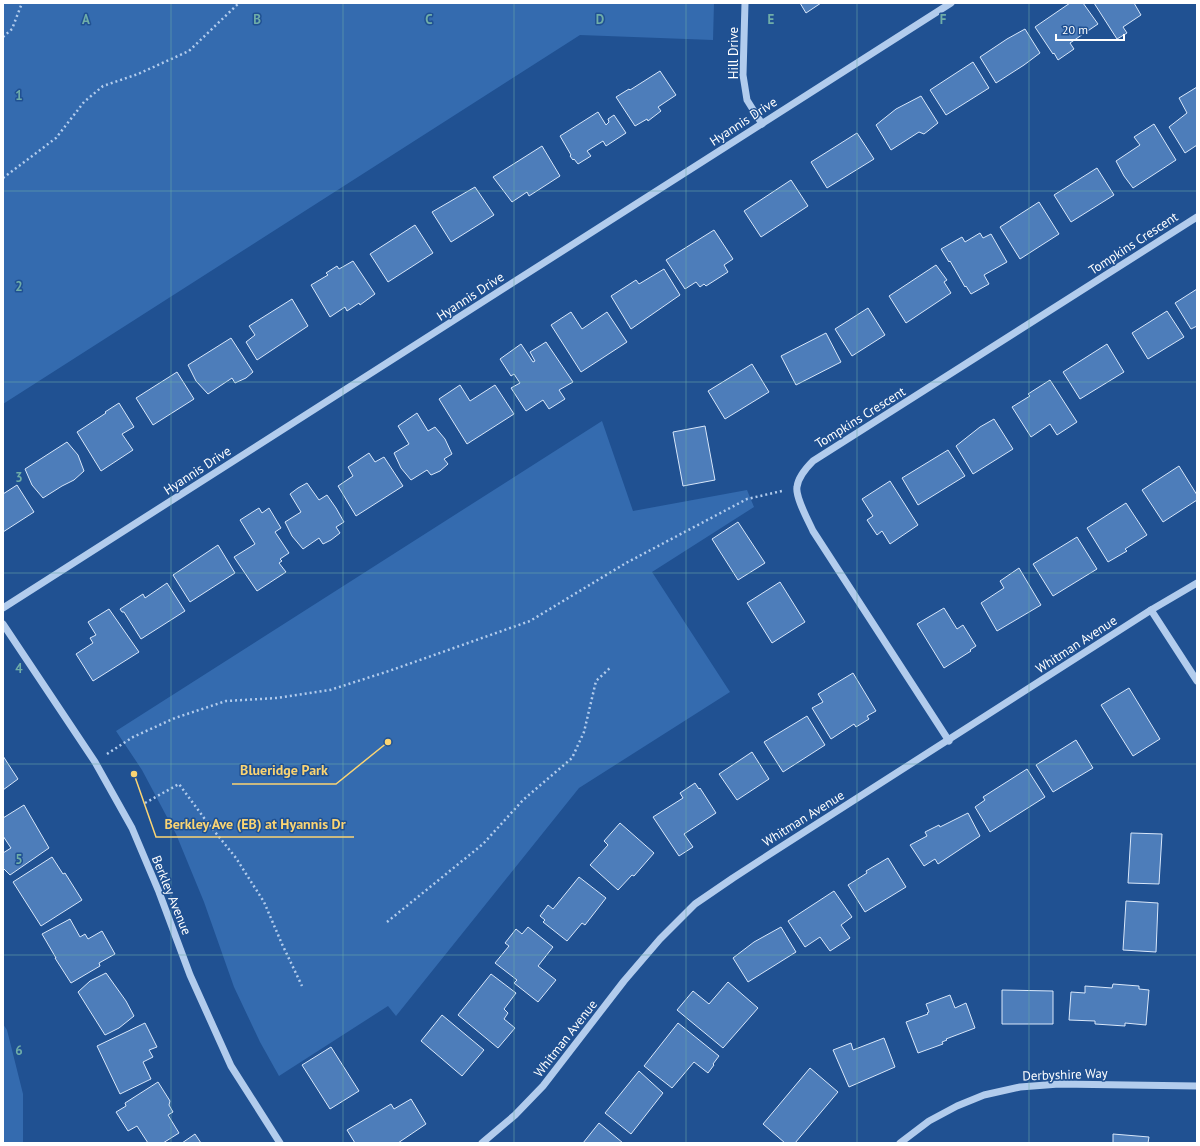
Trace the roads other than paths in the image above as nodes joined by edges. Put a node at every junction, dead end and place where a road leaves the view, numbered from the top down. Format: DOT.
graph roads {
  1 [pos="745,3"];
  2 [pos="950,3"];
  3 [pos="762,124"];
  4 [pos="1197,217"];
  5 [pos="1197,583"];
  6 [pos="3,608"];
  7 [pos="1151,610"];
  8 [pos="3,624"];
  9 [pos="1197,681"];
  10 [pos="948,741"];
  11 [pos="1197,1086"];
  12 [pos="280,1143"];
  13 [pos="482,1143"];
  14 [pos="900,1143"];
  1 -- 3 [label="street, Hill Drive"];
  2 -- 3 [label="street, Hyannis Drive"];
  3 -- 6 [label="street, Hyannis Drive"];
  4 -- 10 [label="street, Tompkins Crescent"];
  5 -- 7 [label="street, Whitman Avenue"];
  7 -- 9 [label="street"];
  7 -- 10 [label="street, Whitman Avenue"];
  8 -- 12 [label="street, Berkley Avenue"];
  10 -- 13 [label="street, Whitman Avenue"];
  11 -- 14 [label="street, Derbyshire Way"];
}
